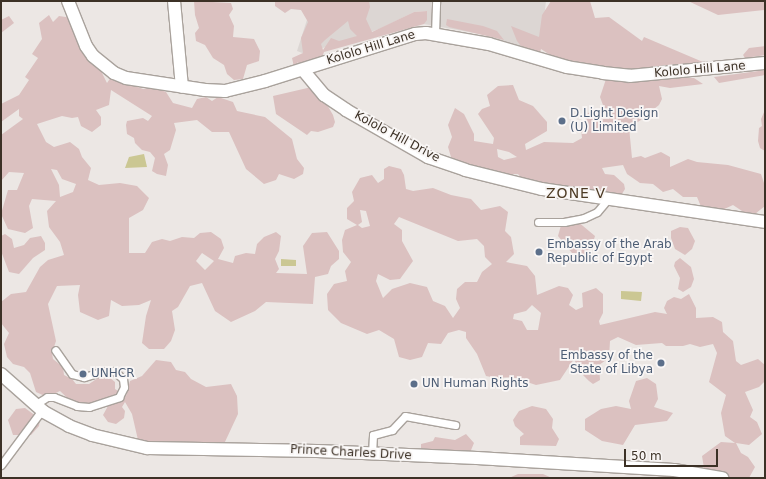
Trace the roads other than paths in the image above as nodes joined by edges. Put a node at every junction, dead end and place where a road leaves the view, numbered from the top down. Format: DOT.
graph roads {
  1 [pos="68,1"];
  2 [pos="174,1"];
  3 [pos="436,1"];
  4 [pos="435,34"];
  5 [pos="765,63"];
  6 [pos="303,70"];
  7 [pos="182,87"];
  8 [pos="608,199"];
  9 [pos="538,222"];
  10 [pos="765,222"];
  11 [pos="55,350"];
  12 [pos="1,374"];
  13 [pos="39,407"];
  14 [pos="455,424"];
  15 [pos="372,454"];
  16 [pos="1,465"];
  17 [pos="722,478"];
  1 -- 7 [label="street, Kololo Hill Lane"];
  2 -- 7 [label="street"];
  3 -- 4 [label="lane"];
  4 -- 5 [label="street, Kololo Hill Lane"];
  4 -- 6 [label="street, Kololo Hill Lane"];
  6 -- 7 [label="street, Kololo Hill Lane"];
  6 -- 8 [label="street, Kololo Hill Drive"];
  8 -- 9 [label="lane"];
  8 -- 10 [label="street, Kololo Hill Drive"];
  11 -- 13 [label="lane"];
  12 -- 13 [label="street, Prince Charles Drive"];
  13 -- 15 [label="street, Prince Charles Drive"];
  13 -- 16 [label="lane"];
  14 -- 15 [label="lane"];
  15 -- 17 [label="street, Prince Charles Drive"];
}
